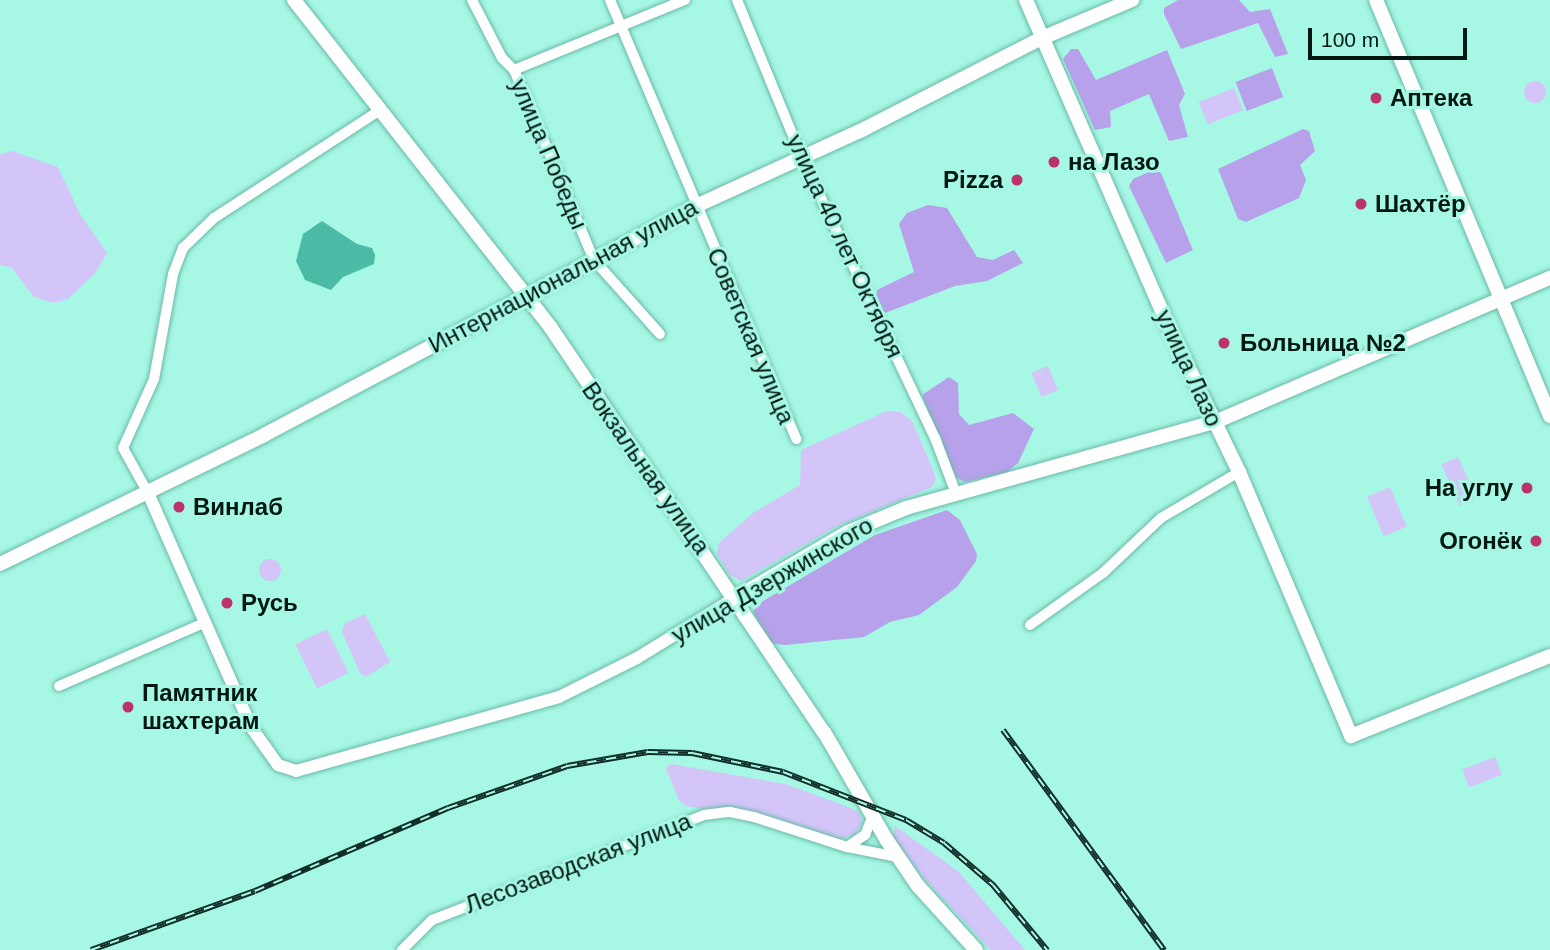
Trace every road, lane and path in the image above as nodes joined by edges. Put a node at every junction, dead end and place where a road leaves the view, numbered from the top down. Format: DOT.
graph roads {
  1 [pos="294,0"];
  2 [pos="472,0"];
  3 [pos="610,0"];
  4 [pos="685,0"];
  5 [pos="737,0"];
  6 [pos="1026,0"];
  7 [pos="1132,0"];
  8 [pos="1376,0"];
  9 [pos="622,27"];
  10 [pos="1042,38"];
  11 [pos="514,70"];
  12 [pos="380,110"];
  13 [pos="802,158"];
  14 [pos="696,206"];
  15 [pos="594,260"];
  16 [pos="1550,278"];
  17 [pos="526,294"];
  18 [pos="1502,298"];
  19 [pos="660,334"];
  20 [pos="1550,416"];
  21 [pos="1215,422"];
  22 [pos="796,439"];
  23 [pos="1239,472"];
  24 [pos="955,491"];
  25 [pos="148,493"];
  26 [pos="0,564"];
  27 [pos="735,598"];
  28 [pos="204,623"];
  29 [pos="1030,625"];
  30 [pos="1550,656"];
  31 [pos="59,686"];
  32 [pos="873,814"];
  33 [pos="847,846"];
  34 [pos="898,857"];
  35 [pos="401,950"];
  36 [pos="976,950"];
  1 -- 12 [label="main road, Вокзальная улица"];
  2 -- 11 [label="street, улица Победы"];
  3 -- 9 [label="street, Советская улица"];
  4 -- 9 [label="street"];
  5 -- 13 [label="street, улица 40 лет Октября"];
  6 -- 10 [label="main road, улица Лазо"];
  7 -- 10 [label="main road, Интернациональная улица"];
  8 -- 18 [label="main road"];
  9 -- 11 [label="street"];
  9 -- 14 [label="street, Советская улица"];
  10 -- 13 [label="main road, Интернациональная улица"];
  10 -- 21 [label="main road, улица Лазо"];
  11 -- 15 [label="street, улица Победы"];
  12 -- 17 [label="main road, Вокзальная улица"];
  12 -- 25 [label="street"];
  13 -- 14 [label="main road, Интернациональная улица"];
  13 -- 24 [label="street, улица 40 лет Октября"];
  14 -- 15 [label="main road, Интернациональная улица"];
  14 -- 22 [label="street, Советская улица"];
  15 -- 17 [label="main road, Интернациональная улица"];
  15 -- 19 [label="street, улица Победы"];
  16 -- 18 [label="main road, улица Дзержинского"];
  17 -- 25 [label="main road, Интернациональная улица"];
  17 -- 27 [label="main road, Вокзальная улица"];
  18 -- 20 [label="main road"];
  18 -- 21 [label="main road, улица Дзержинского"];
  21 -- 23 [label="main road, улица Лазо"];
  21 -- 24 [label="main road, улица Дзержинского"];
  23 -- 29 [label="street"];
  23 -- 30 [label="main road, улица Лазо"];
  24 -- 27 [label="main road, улица Дзержинского"];
  25 -- 26 [label="main road, Интернациональная улица"];
  25 -- 28 [label="street, улица Дзержинского"];
  27 -- 28 [label="street, улица Дзержинского"];
  27 -- 32 [label="main road, Вокзальная улица"];
  28 -- 31 [label="street"];
  32 -- 33 [label="street"];
  32 -- 34 [label="main road, Вокзальная улица"];
  33 -- 34 [label="street, Лесозаводская улица"];
  33 -- 35 [label="street, Лесозаводская улица"];
  34 -- 36 [label="main road, Вокзальная улица"];
}
